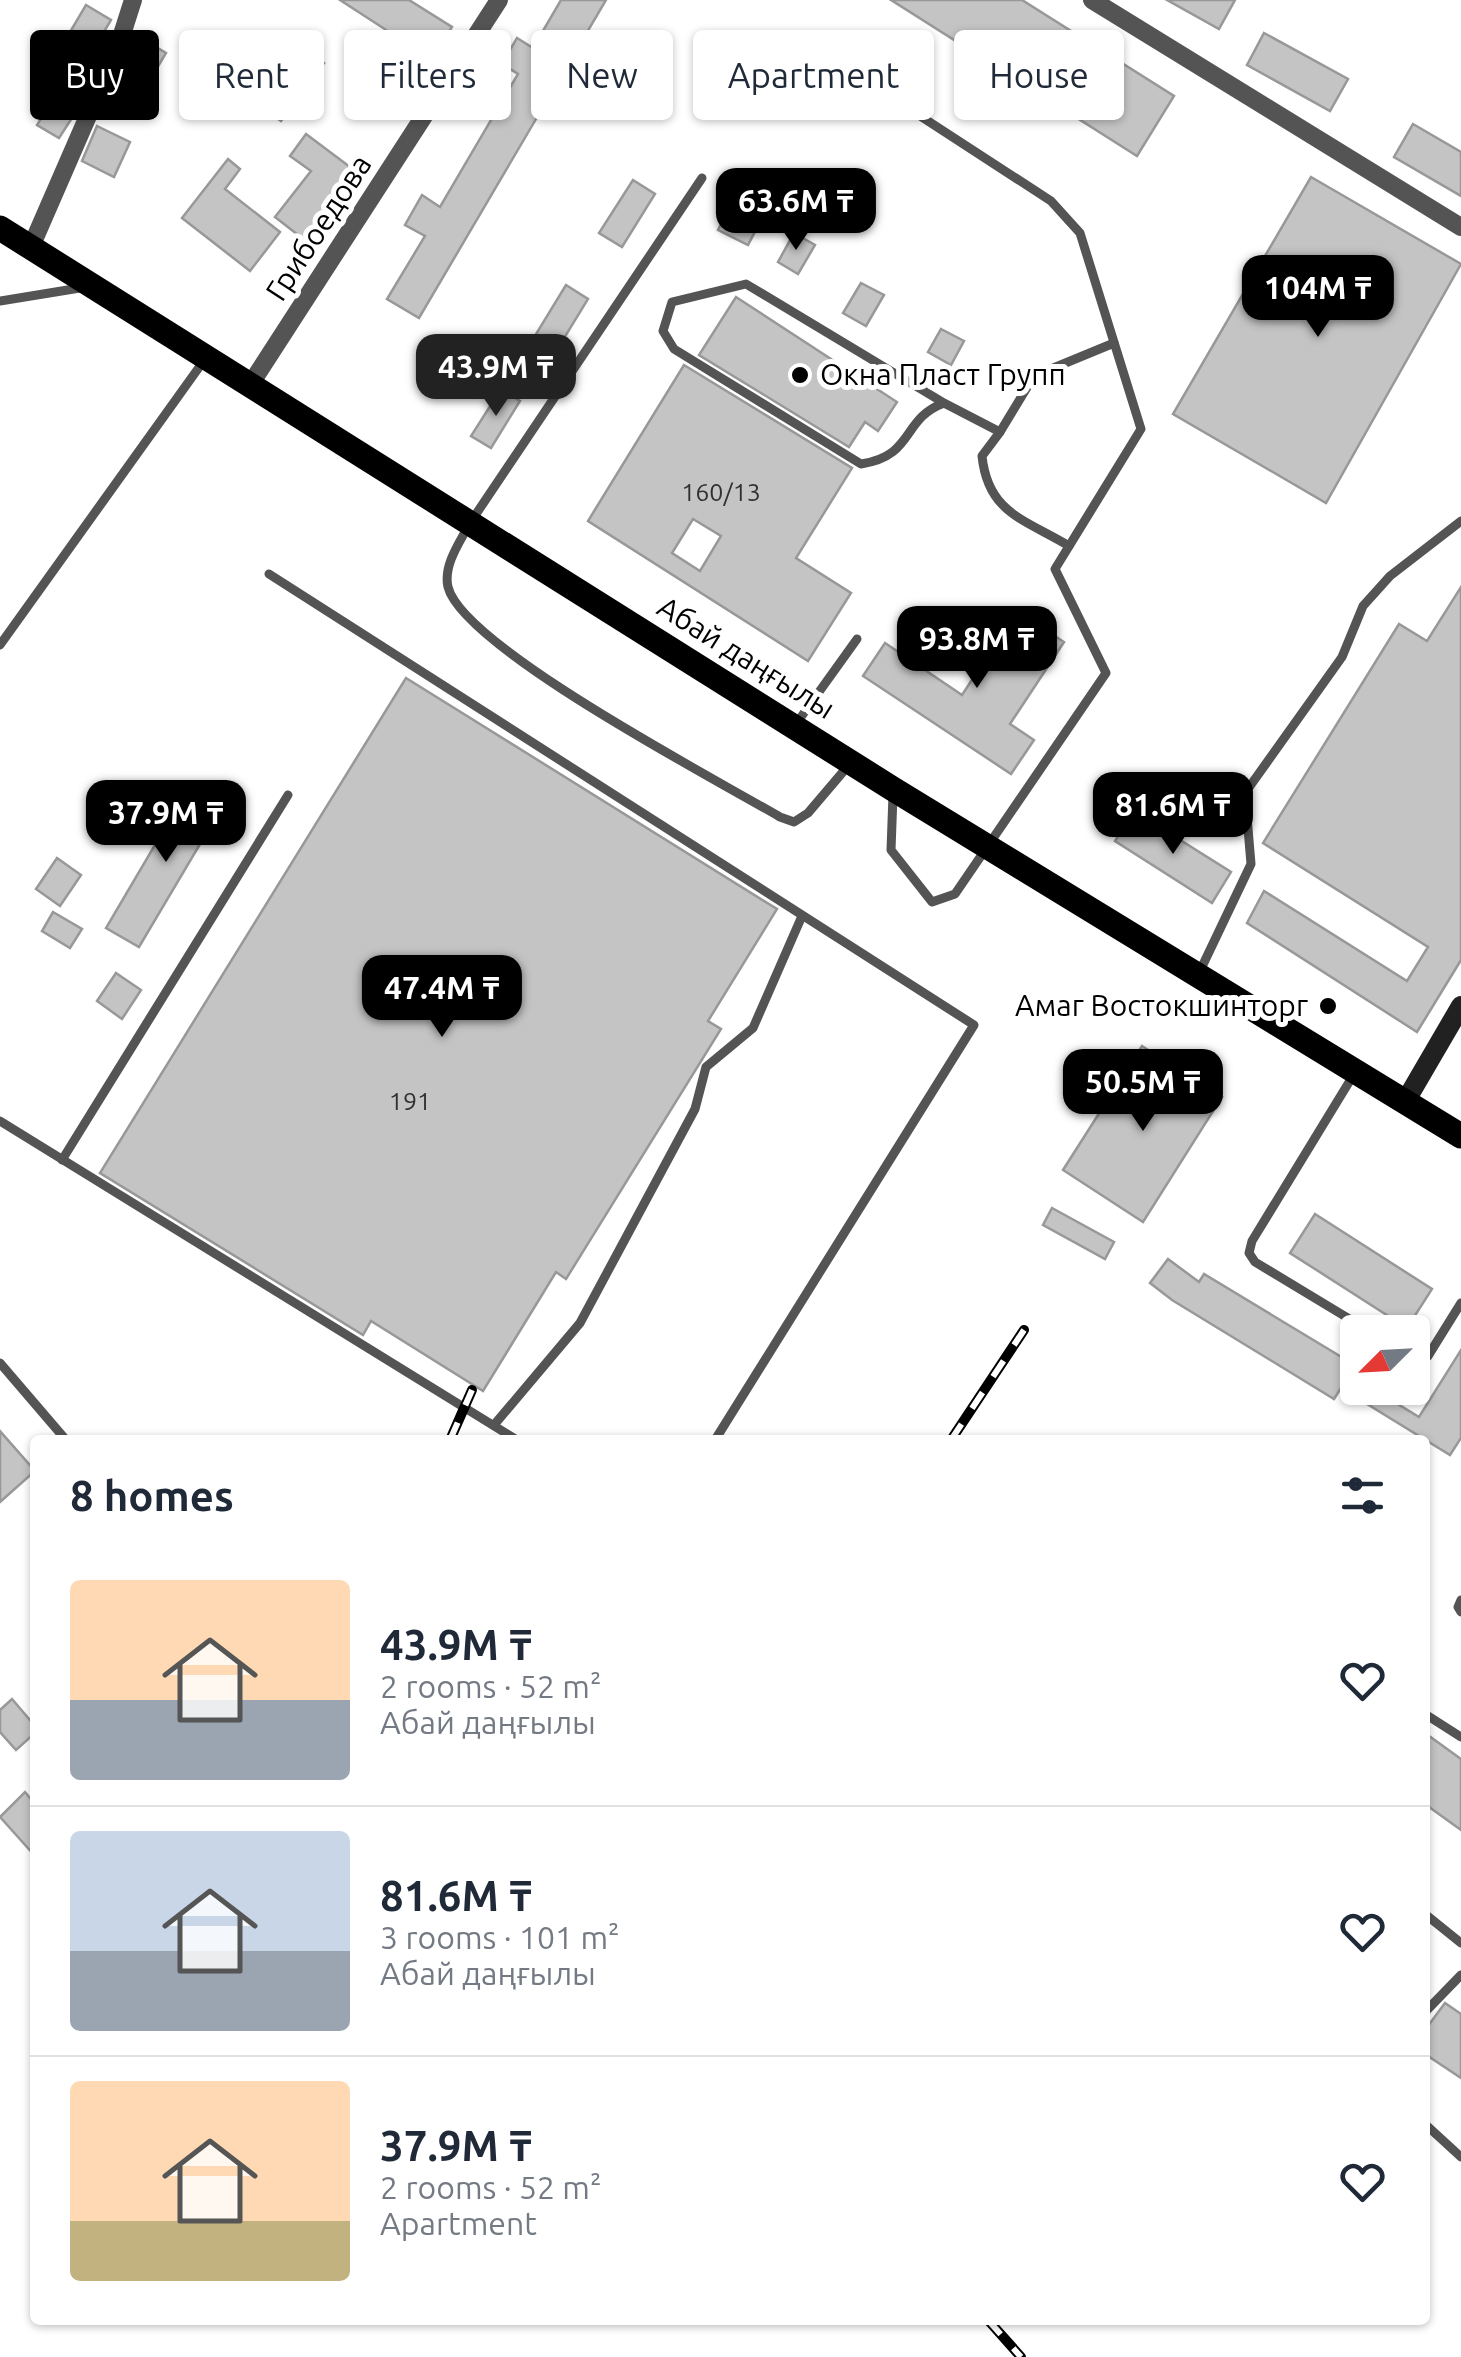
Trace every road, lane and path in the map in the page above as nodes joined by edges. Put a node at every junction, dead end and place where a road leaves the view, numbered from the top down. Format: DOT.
graph roads {
  1 [pos="133,0"];
  2 [pos="499,0"];
  3 [pos="1092,0"];
  4 [pos="926,120"];
  5 [pos="702,178"];
  6 [pos="1461,227"];
  7 [pos="0,228"];
  8 [pos="31,247"];
  9 [pos="91,286"];
  10 [pos="0,301"];
  11 [pos="1114,343"];
  12 [pos="206,357"];
  13 [pos="250,385"];
  14 [pos="944,402"];
  15 [pos="1000,432"];
  16 [pos="1461,521"];
  17 [pos="470,523"];
  18 [pos="1068,546"];
  19 [pos="268,574"];
  20 [pos="857,639"];
  21 [pos="0,645"];
  22 [pos="794,727"];
  23 [pos="851,762"];
  24 [pos="893,789"];
  25 [pos="288,794"];
  26 [pos="990,845"];
  27 [pos="802,916"];
  28 [pos="1198,975"];
  29 [pos="1461,1006"];
  30 [pos="1356,1072"];
  31 [pos="1404,1102"];
  32 [pos="0,1122"];
  33 [pos="1461,1136"];
  34 [pos="62,1160"];
  35 [pos="1461,1303"];
  36 [pos="1343,1315"];
  37 [pos="1430,1353"];
  38 [pos="0,1363"];
  39 [pos="494,1424"];
  40 [pos="62,1435"];
  41 [pos="510,1435"];
  42 [pos="718,1435"];
  43 [pos="1461,1600"];
  44 [pos="1461,1612"];
  45 [pos="1430,1717"];
  46 [pos="1461,1737"];
  47 [pos="1430,1918"];
  48 [pos="1461,1943"];
  49 [pos="1461,1976"];
  50 [pos="1430,2007"];
  51 [pos="1430,2129"];
  52 [pos="1461,2157"];
  1 -- 8 [label="street"];
  2 -- 13 [label="street, Грибоедова"];
  3 -- 6 [label="street"];
  4 -- 11 [label="lane"];
  5 -- 17 [label="lane"];
  7 -- 8 [label="main road, Абай даңғылы"];
  8 -- 9 [label="main road, Абай даңғылы"];
  9 -- 10 [label="lane"];
  9 -- 12 [label="main road, Абай даңғылы"];
  11 -- 15 [label="lane"];
  11 -- 18 [label="lane"];
  12 -- 13 [label="main road, Абай даңғылы"];
  12 -- 21 [label="lane"];
  13 -- 17 [label="main road, Абай даңғылы"];
  14 -- 14 [label="lane"];
  14 -- 15 [label="lane"];
  15 -- 18 [label="lane"];
  16 -- 28 [label="lane"];
  17 -- 22 [label="main road, Абай даңғылы"];
  17 -- 23 [label="lane"];
  18 -- 26 [label="lane"];
  19 -- 27 [label="lane"];
  20 -- 22 [label="lane"];
  22 -- 23 [label="main road, Абай даңғылы"];
  23 -- 24 [label="main road, Абай даңғылы"];
  24 -- 26 [label="main road, Абай даңғылы"];
  24 -- 26 [label="lane"];
  25 -- 34 [label="lane"];
  26 -- 28 [label="main road, Абай даңғылы"];
  27 -- 39 [label="lane"];
  27 -- 42 [label="lane"];
  28 -- 30 [label="main road, Абай даңғылы"];
  29 -- 31 [label="street"];
  30 -- 31 [label="main road, Абай даңғылы"];
  30 -- 36 [label="lane"];
  31 -- 33 [label="main road, Абай даңғылы"];
  32 -- 34 [label="lane"];
  34 -- 39 [label="lane"];
  35 -- 37 [label="lane"];
  38 -- 40 [label="lane"];
  39 -- 41 [label="lane"];
  43 -- 44 [label="lane"];
  45 -- 46 [label="lane"];
  47 -- 48 [label="lane"];
  49 -- 50 [label="lane"];
  51 -- 52 [label="lane"];
}
